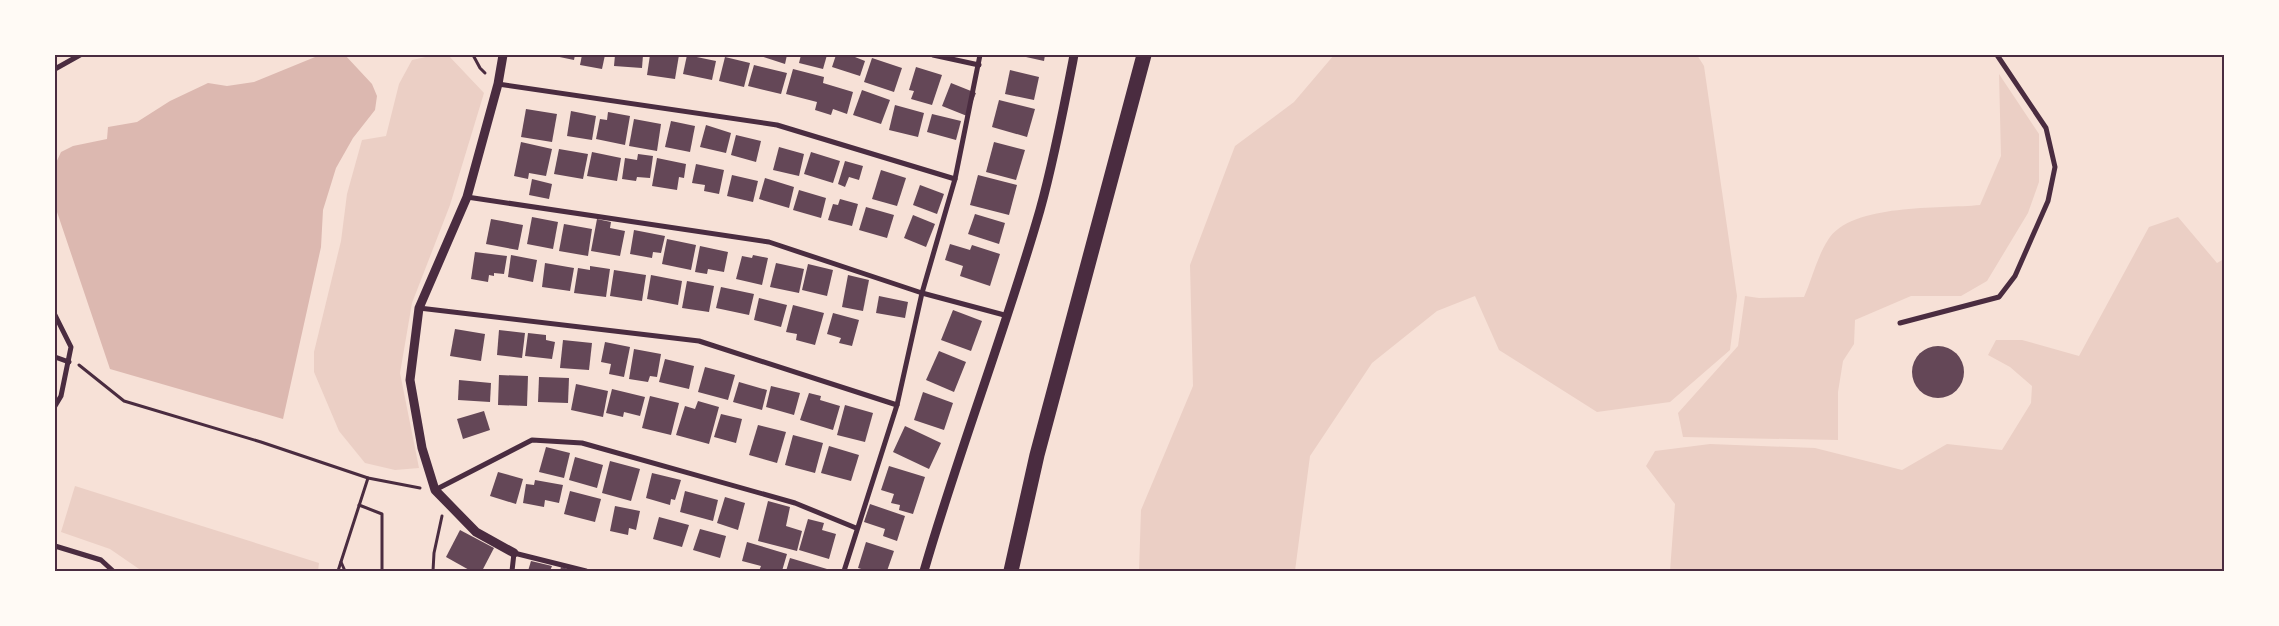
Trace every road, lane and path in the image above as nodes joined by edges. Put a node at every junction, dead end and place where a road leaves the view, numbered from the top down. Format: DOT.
graph roads {
  1 [pos="80,55"];
  2 [pos="503,55"];
  3 [pos="933,55"];
  4 [pos="980,55"];
  5 [pos="1074,55"];
  6 [pos="1144,55"];
  7 [pos="1997,55"];
  8 [pos="978,65"];
  9 [pos="55,70"];
  10 [pos="498,84"];
  11 [pos="955,179"];
  12 [pos="467,197"];
  13 [pos="922,293"];
  14 [pos="419,308"];
  15 [pos="55,315"];
  16 [pos="1008,316"];
  17 [pos="1900,323"];
  18 [pos="55,357"];
  19 [pos="69,359"];
  20 [pos="897,405"];
  21 [pos="55,406"];
  22 [pos="368,478"];
  23 [pos="435,490"];
  24 [pos="446,501"];
  25 [pos="359,505"];
  26 [pos="856,528"];
  27 [pos="55,546"];
  28 [pos="514,553"];
  29 [pos="340,562"];
  30 [pos="114,571"];
  31 [pos="338,571"];
  32 [pos="345,571"];
  33 [pos="382,571"];
  34 [pos="433,571"];
  35 [pos="512,571"];
  36 [pos="586,571"];
  37 [pos="844,571"];
  38 [pos="924,571"];
  39 [pos="1011,571"];
  1 -- 9 [label="street"];
  2 -- 10 [label="street"];
  3 -- 8 [label="street"];
  4 -- 8 [label="street"];
  5 -- 16 [label="street"];
  6 -- 39 [label="highway"];
  7 -- 17 [label="street"];
  8 -- 11 [label="street"];
  10 -- 11 [label="street"];
  10 -- 12 [label="street"];
  11 -- 13 [label="street"];
  12 -- 13 [label="street"];
  12 -- 14 [label="street"];
  13 -- 16 [label="street"];
  13 -- 20 [label="street"];
  14 -- 20 [label="street"];
  14 -- 23 [label="street"];
  15 -- 19 [label="street"];
  16 -- 38 [label="street"];
  18 -- 19 [label="street"];
  19 -- 21 [label="street"];
  19 -- 22 [label="path"];
  20 -- 26 [label="street"];
  22 -- 23 [label="path"];
  22 -- 25 [label="path"];
  23 -- 24 [label="street"];
  23 -- 26 [label="street"];
  24 -- 28 [label="street"];
  24 -- 34 [label="path"];
  25 -- 29 [label="path"];
  25 -- 33 [label="path"];
  26 -- 37 [label="street"];
  27 -- 30 [label="street"];
  28 -- 35 [label="street"];
  28 -- 36 [label="street"];
  29 -- 31 [label="path"];
  29 -- 32 [label="path"];
}
